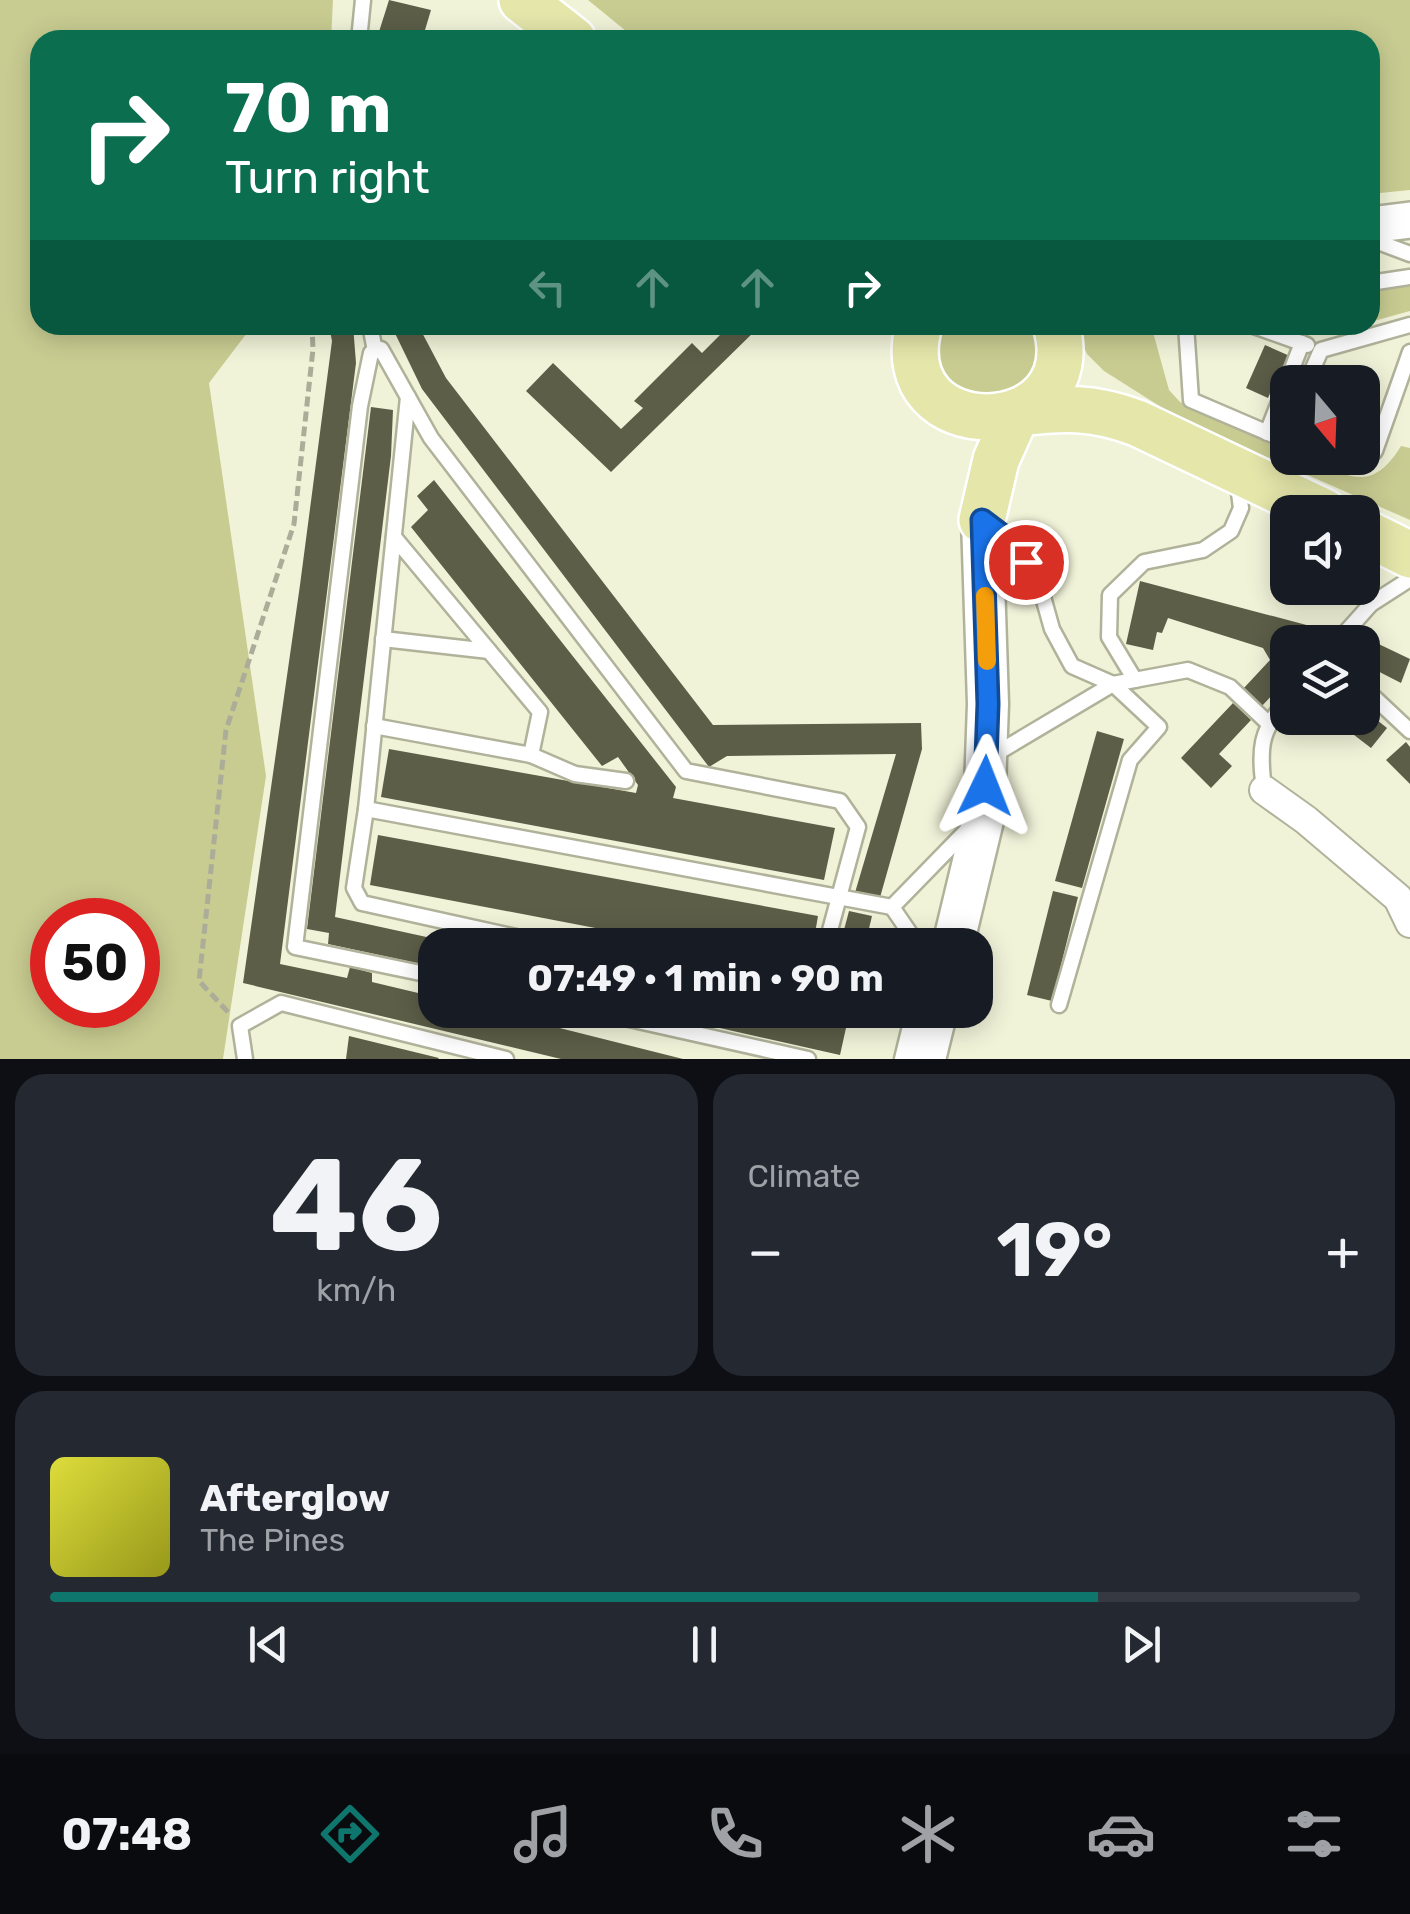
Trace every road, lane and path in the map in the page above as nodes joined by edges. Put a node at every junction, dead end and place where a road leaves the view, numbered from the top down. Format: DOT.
graph roads {
  1 [pos="363,0"];
  2 [pos="522,0"];
  3 [pos="360,30"];
  4 [pos="560,30"];
  5 [pos="1410,220"];
  6 [pos="1380,224"];
  7 [pos="1380,243"];
  8 [pos="1410,254"];
  9 [pos="1410,276"];
  10 [pos="1380,281"];
  11 [pos="1410,325"];
  12 [pos="1380,333"];
  13 [pos="312,335"];
  14 [pos="372,335"];
  15 [pos="889,335"];
  16 [pos="916,335"];
  17 [pos="1060,335"];
  18 [pos="1064,335"];
  19 [pos="1187,335"];
  20 [pos="1279,335"];
  21 [pos="1374,335"];
  22 [pos="1302,343"];
  23 [pos="1321,350"];
  24 [pos="375,351"];
  25 [pos="1410,352"];
  26 [pos="1297,365"];
  27 [pos="1314,365"];
  28 [pos="926,387"];
  29 [pos="408,397"];
  30 [pos="1017,413"];
  31 [pos="1270,431"];
  32 [pos="1380,437"];
  33 [pos="1184,444"];
  34 [pos="1236,470"];
  35 [pos="1288,495"];
  36 [pos="982,520"];
  37 [pos="394,536"];
  38 [pos="1380,541"];
  39 [pos="1410,555"];
  40 [pos="1410,578"];
  41 [pos="1353,625"];
  42 [pos="383,639"];
  43 [pos="489,651"];
  44 [pos="1135,680"];
  45 [pos="1113,684"];
  46 [pos="1380,703"];
  47 [pos="1270,719"];
  48 [pos="1267,722"];
  49 [pos="374,726"];
  50 [pos="1410,731"];
  51 [pos="531,755"];
  52 [pos="986,760"];
  53 [pos="626,781"];
  54 [pos="1264,790"];
  55 [pos="366,810"];
  56 [pos="984,812"];
  57 [pos="839,897"];
  58 [pos="892,907"];
  59 [pos="1410,923"];
  60 [pos="475,928"];
  61 [pos="831,928"];
  62 [pos="906,928"];
  63 [pos="957,928"];
  64 [pos="418,972"];
  65 [pos="1059,1005"];
  66 [pos="240,1026"];
  67 [pos="669,1028"];
  68 [pos="910,1028"];
  69 [pos="933,1028"];
  70 [pos="245,1059"];
  71 [pos="506,1059"];
  72 [pos="808,1059"];
  73 [pos="902,1059"];
  74 [pos="925,1059"];
  1 -- 3 [label="lane"];
  2 -- 4 [label="main road"];
  5 -- 6 [label="street"];
  7 -- 8 [label="lane"];
  9 -- 10 [label="lane"];
  11 -- 12 [label="lane"];
  13 -- 66 [label="path"];
  14 -- 24 [label="lane"];
  15 -- 28 [label="main road"];
  16 -- 28 [label="main road"];
  17 -- 30 [label="main road"];
  18 -- 33 [label="main road"];
  19 -- 31 [label="lane"];
  20 -- 22 [label="lane"];
  21 -- 23 [label="lane"];
  22 -- 23 [label="lane"];
  22 -- 26 [label="lane"];
  23 -- 27 [label="lane"];
  24 -- 29 [label="lane"];
  24 -- 64 [label="lane"];
  25 -- 32 [label="lane"];
  28 -- 30 [label="main road"];
  28 -- 36 [label="main road"];
  29 -- 37 [label="lane"];
  29 -- 57 [label="lane"];
  30 -- 33 [label="main road"];
  30 -- 36 [label="main road"];
  33 -- 34 [label="main road"];
  34 -- 35 [label="main road"];
  34 -- 44 [label="lane"];
  36 -- 45 [label="lane"];
  36 -- 52 [label="main road"];
  37 -- 42 [label="lane"];
  37 -- 43 [label="lane"];
  38 -- 39 [label="main road"];
  40 -- 41 [label="lane"];
  42 -- 43 [label="lane"];
  42 -- 49 [label="lane"];
  43 -- 51 [label="lane"];
  44 -- 45 [label="lane"];
  44 -- 48 [label="lane"];
  45 -- 52 [label="lane"];
  45 -- 65 [label="lane"];
  46 -- 50 [label="lane"];
  47 -- 48 [label="lane"];
  48 -- 54 [label="lane"];
  49 -- 51 [label="lane"];
  49 -- 55 [label="lane"];
  51 -- 53 [label="lane"];
  52 -- 56 [label="main road"];
  54 -- 59 [label="street"];
  55 -- 57 [label="lane"];
  55 -- 60 [label="lane"];
  56 -- 58 [label="lane"];
  56 -- 63 [label="main road"];
  57 -- 58 [label="lane"];
  57 -- 61 [label="lane"];
  58 -- 62 [label="lane"];
  66 -- 70 [label="lane"];
  66 -- 71 [label="lane"];
  67 -- 72 [label="lane"];
  68 -- 73 [label="lane"];
  69 -- 74 [label="main road"];
}
